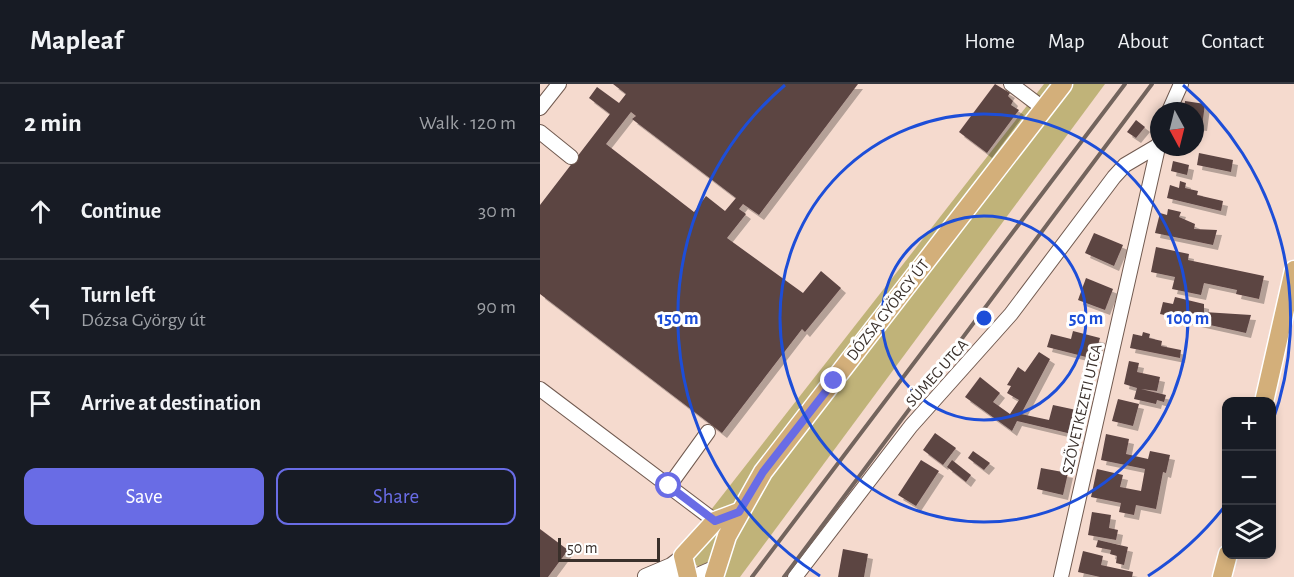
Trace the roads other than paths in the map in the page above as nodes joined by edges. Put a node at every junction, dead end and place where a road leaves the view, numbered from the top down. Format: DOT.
graph roads {
  1 [pos="559,84"];
  2 [pos="1011,84"];
  3 [pos="1063,84"];
  4 [pos="1180,84"];
  5 [pos="1173,102"];
  6 [pos="540,108"];
  7 [pos="1044,110"];
  8 [pos="540,132"];
  9 [pos="1150,150"];
  10 [pos="1156,156"];
  11 [pos="571,157"];
  12 [pos="1294,270"];
  13 [pos="540,389"];
  14 [pos="1265,397"];
  15 [pos="708,432"];
  16 [pos="669,486"];
  17 [pos="739,512"];
  18 [pos="715,521"];
  19 [pos="683,556"];
  20 [pos="1227,559"];
  21 [pos="715,572"];
  22 [pos="644,577"];
  23 [pos="678,577"];
  24 [pos="688,577"];
  25 [pos="693,577"];
  26 [pos="795,577"];
  27 [pos="1061,577"];
  28 [pos="1222,577"];
  1 -- 6 [label="street"];
  2 -- 7 [label="street"];
  3 -- 7 [label="main road, DÓZSA GYÖRGY ÚT"];
  4 -- 5 [label="street"];
  7 -- 17 [label="main road, DÓZSA GYÖRGY ÚT"];
  8 -- 11 [label="street"];
  9 -- 26 [label="street, SÜMEG UTCA"];
  10 -- 27 [label="street, SZÖVETKEZETI UTCA"];
  12 -- 14 [label="main road"];
  13 -- 16 [label="street"];
  15 -- 16 [label="street"];
  16 -- 18 [label="street"];
  17 -- 18 [label="main road"];
  17 -- 21 [label="main road, DÓZSA GYÖRGY ÚT"];
  18 -- 19 [label="main road"];
  19 -- 22 [label="street"];
  19 -- 24 [label="main road"];
  20 -- 28 [label="main road"];
  21 -- 25 [label="street"];
  22 -- 23 [label="street"];
}
